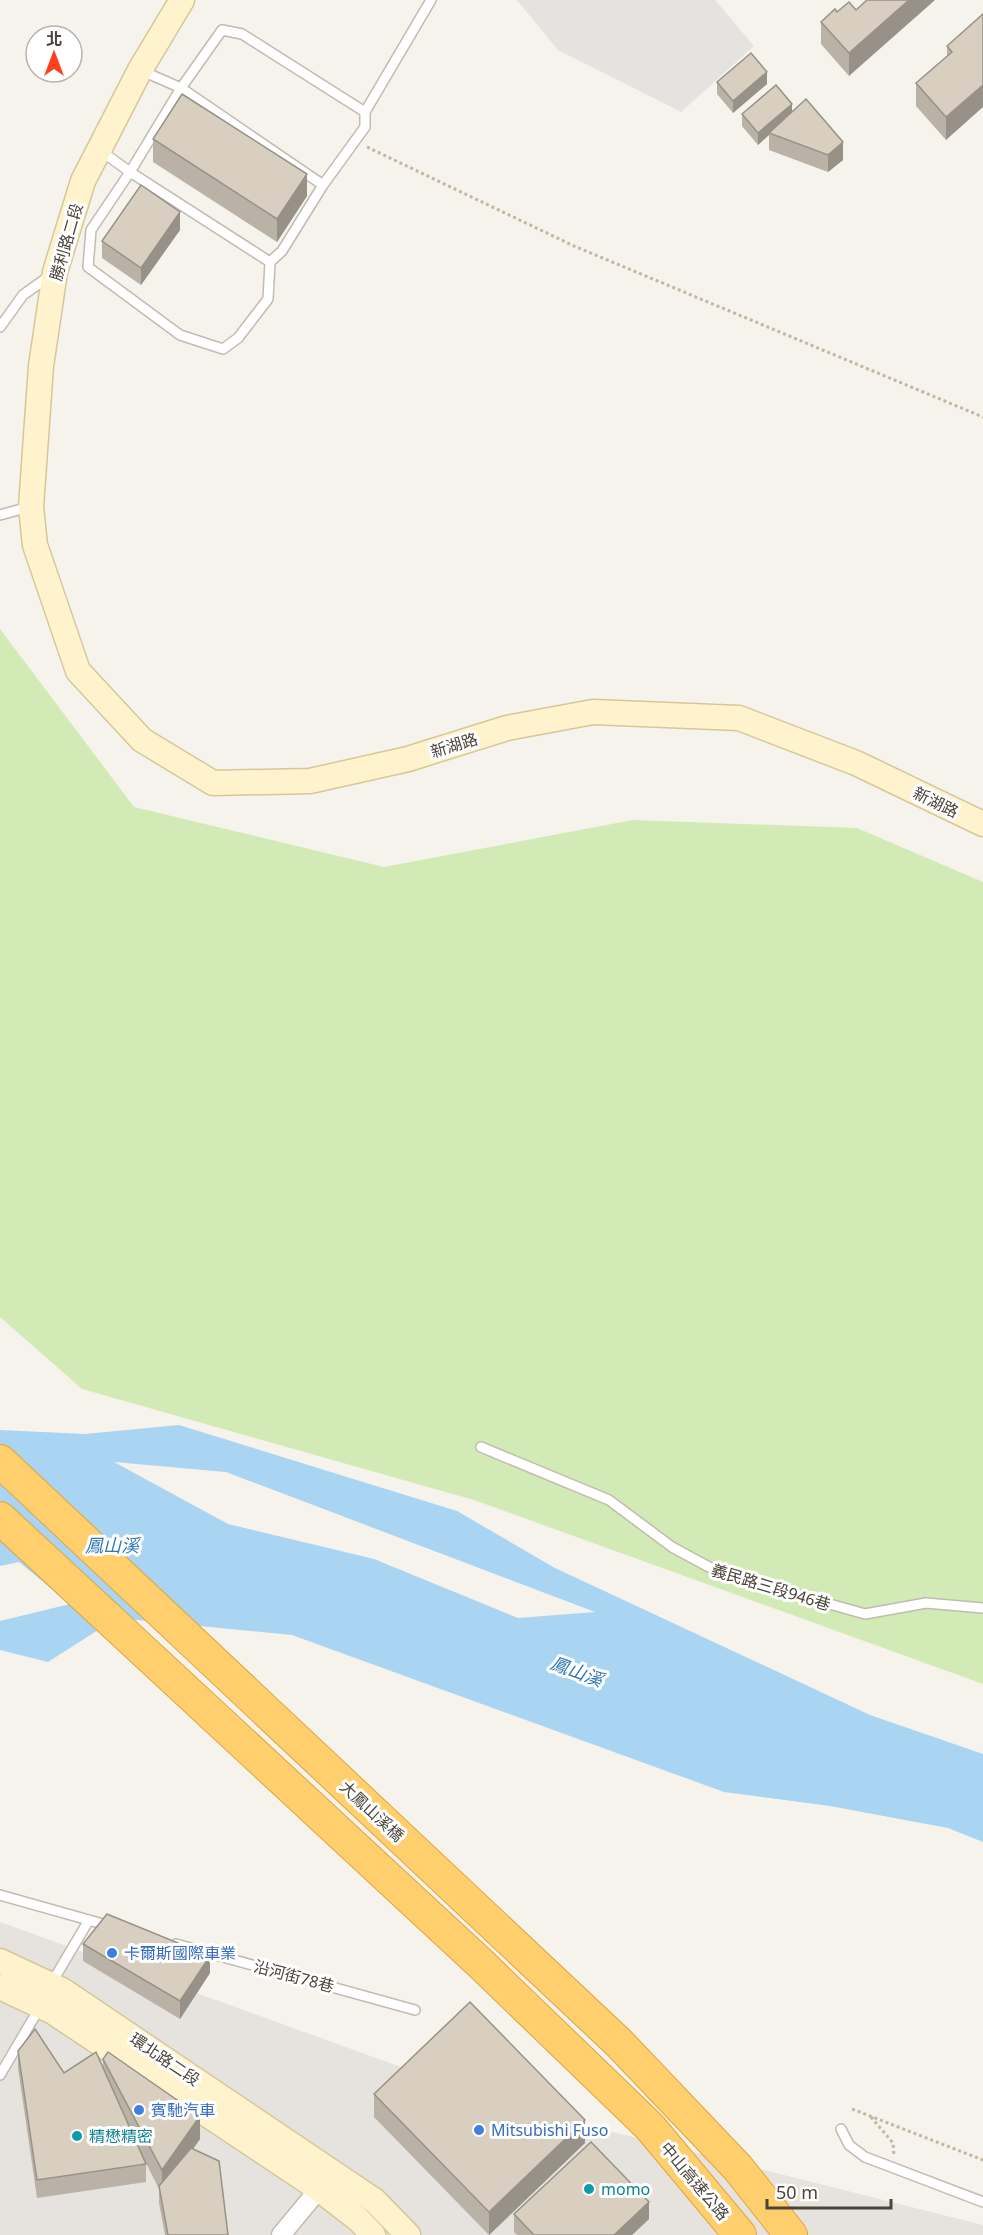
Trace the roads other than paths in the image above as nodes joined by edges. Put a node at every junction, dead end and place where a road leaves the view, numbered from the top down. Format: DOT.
graph roads {
  1 [pos="182,0"];
  2 [pos="431,0"];
  3 [pos="140,70"];
  4 [pos="181,88"];
  5 [pos="365,112"];
  6 [pos="99,150"];
  7 [pos="130,172"];
  8 [pos="323,185"];
  9 [pos="270,262"];
  10 [pos="55,272"];
  11 [pos="0,327"];
  12 [pos="31,507"];
  13 [pos="0,515"];
  14 [pos="35,545"];
  15 [pos="983,824"];
  16 [pos="481,1447"];
  17 [pos="0,1461"];
  18 [pos="0,1518"];
  19 [pos="983,1608"];
  20 [pos="0,1895"];
  21 [pos="89,1920"];
  22 [pos="124,1929"];
  23 [pos="169,1942"];
  24 [pos="0,1961"];
  25 [pos="0,1987"];
  26 [pos="46,1995"];
  27 [pos="415,2010"];
  28 [pos="0,2075"];
  29 [pos="841,2129"];
  30 [pos="319,2189"];
  31 [pos="983,2202"];
  32 [pos="281,2235"];
  33 [pos="373,2235"];
  34 [pos="408,2235"];
  35 [pos="741,2235"];
  36 [pos="791,2235"];
  1 -- 3 [label="main road, 勝利路二段"];
  2 -- 5 [label="lane"];
  3 -- 4 [label="lane"];
  3 -- 6 [label="main road, 勝利路二段"];
  4 -- 5 [label="lane"];
  4 -- 7 [label="lane"];
  4 -- 8 [label="lane"];
  5 -- 8 [label="lane"];
  6 -- 7 [label="lane"];
  6 -- 10 [label="main road, 勝利路二段"];
  7 -- 9 [label="lane"];
  7 -- 9 [label="lane"];
  8 -- 9 [label="lane"];
  10 -- 11 [label="lane"];
  10 -- 12 [label="main road, 勝利路二段"];
  12 -- 13 [label="lane"];
  12 -- 14 [label="main road, 勝利路二段"];
  14 -- 15 [label="main road, 新湖路"];
  16 -- 19 [label="lane, 義民路三段946巷"];
  17 -- 36 [label="highway, 大鳳山溪橋"];
  18 -- 35 [label="highway, 中山高速公路"];
  20 -- 21 [label="lane"];
  21 -- 22 [label="lane"];
  21 -- 26 [label="lane"];
  23 -- 27 [label="lane, 沿河街78巷"];
  24 -- 26 [label="main road, 環北路二段"];
  25 -- 26 [label="main road, 環北路二段"];
  26 -- 28 [label="lane"];
  26 -- 30 [label="main road, 環北路二段"];
  26 -- 34 [label="main road, 環北路二段"];
  29 -- 31 [label="lane"];
  30 -- 32 [label="street"];
  30 -- 33 [label="main road, 環北路二段"];
}
